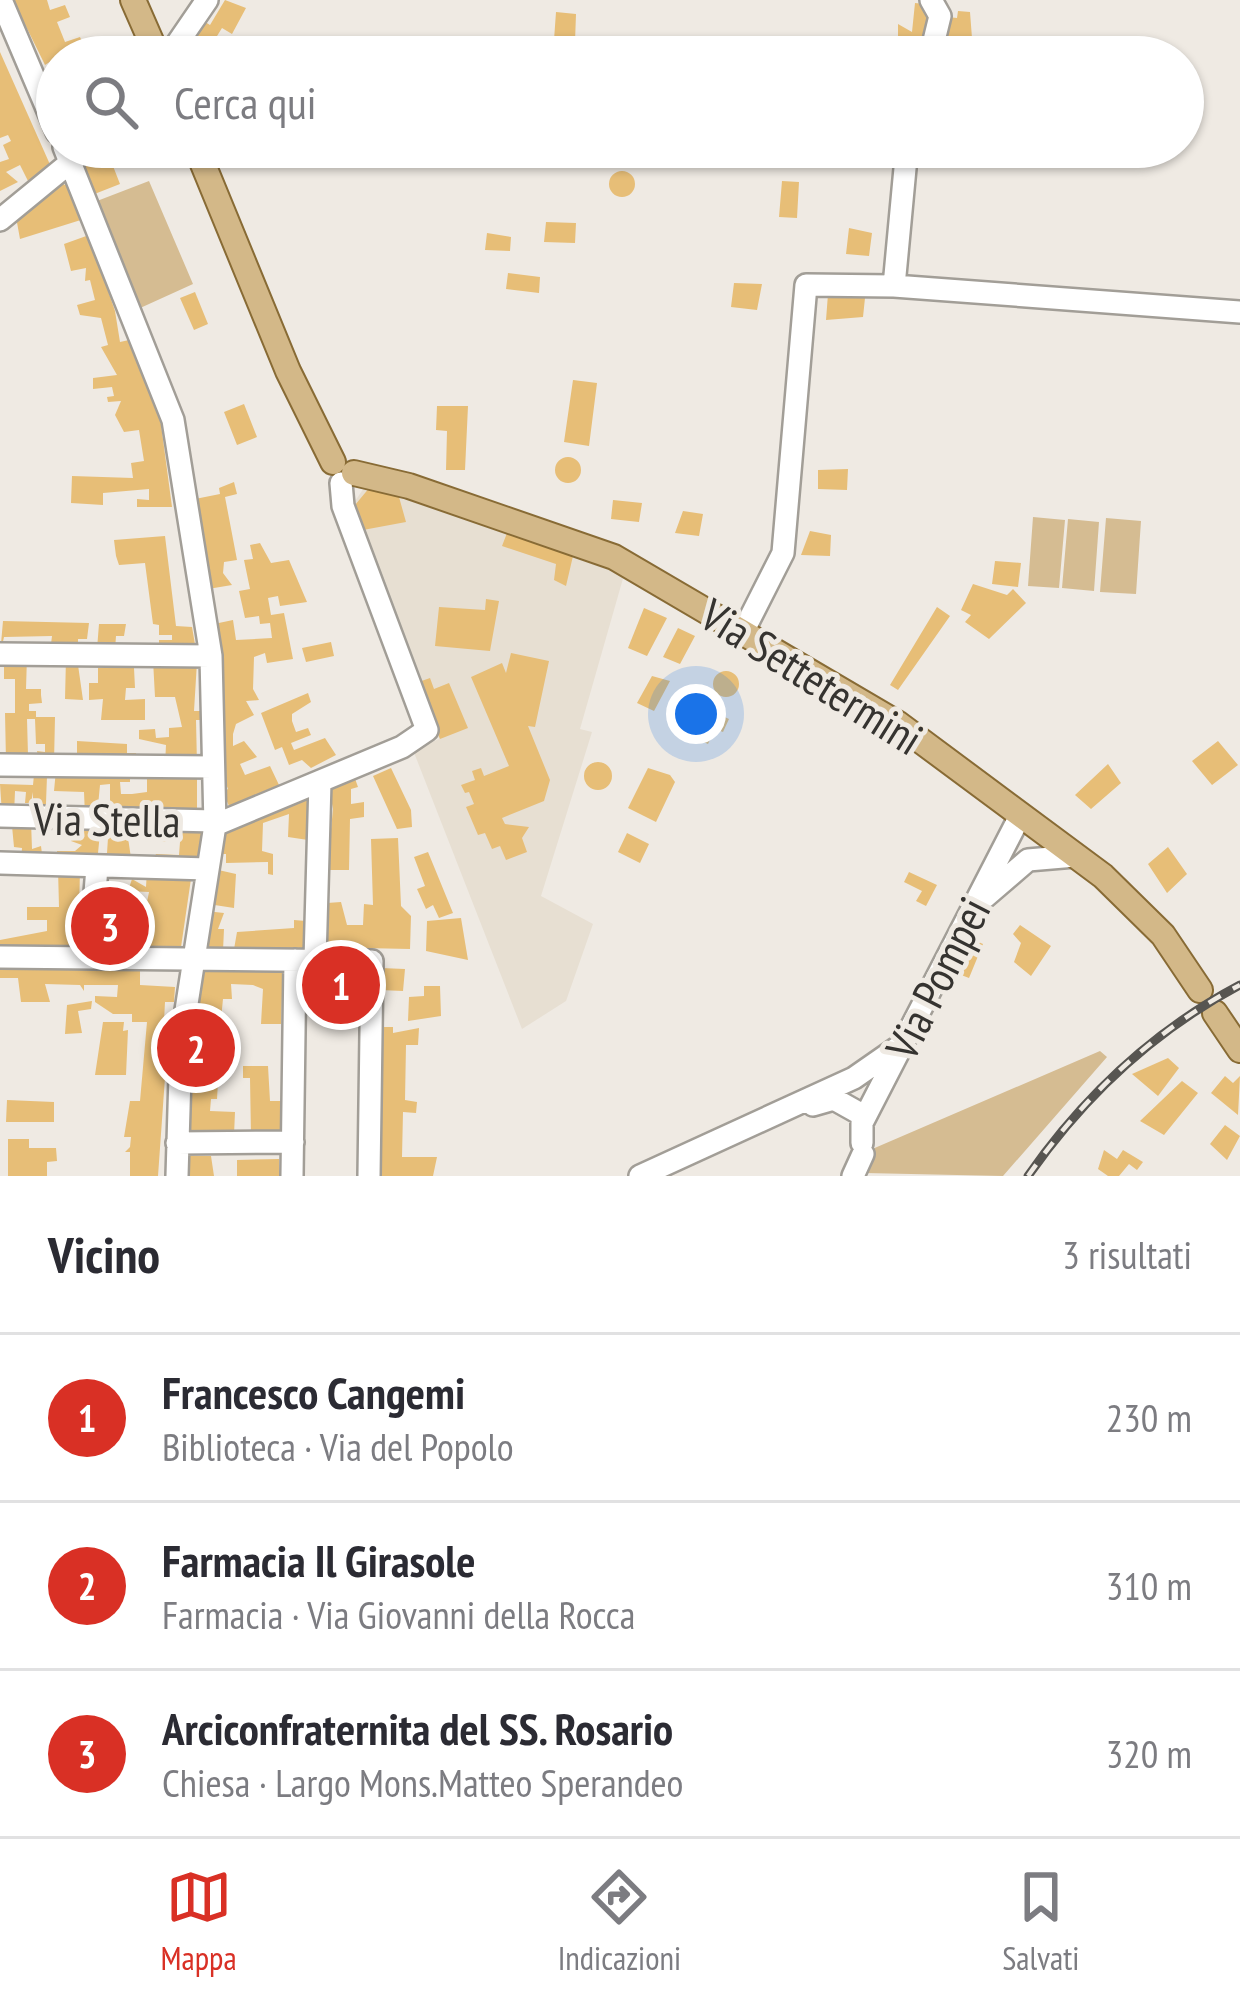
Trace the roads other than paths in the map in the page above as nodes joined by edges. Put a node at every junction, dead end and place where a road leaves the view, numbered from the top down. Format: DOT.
graph roads {
  1 [pos="1,0"];
  2 [pos="133,0"];
  3 [pos="207,0"];
  4 [pos="932,0"];
  5 [pos="149,36"];
  6 [pos="182,36"];
  7 [pos="935,36"];
  8 [pos="36,82"];
  9 [pos="55,168"];
  10 [pos="73,168"];
  11 [pos="205,168"];
  12 [pos="905,168"];
  13 [pos="0,220"];
  14 [pos="894,286"];
  15 [pos="1240,312"];
  16 [pos="343,472"];
  17 [pos="743,632"];
  18 [pos="0,654"];
  19 [pos="211,656"];
  20 [pos="0,765"];
  21 [pos="213,767"];
  22 [pos="320,782"];
  23 [pos="994,796"];
  24 [pos="0,816"];
  25 [pos="1020,816"];
  26 [pos="215,823"];
  27 [pos="1002,853"];
  28 [pos="1075,856"];
  29 [pos="0,863"];
  30 [pos="97,867"];
  31 [pos="208,869"];
  32 [pos="972,910"];
  33 [pos="0,957"];
  34 [pos="90,957"];
  35 [pos="194,958"];
  36 [pos="305,960"];
  37 [pos="1200,990"];
  38 [pos="1215,1013"];
  39 [pos="900,1046"];
  40 [pos="1240,1050"];
  41 [pos="858,1076"];
  42 [pos="877,1094"];
  43 [pos="766,1117"];
  44 [pos="862,1133"];
  45 [pos="293,1142"];
  46 [pos="177,1143"];
  47 [pos="177,1176"];
  48 [pos="292,1176"];
  49 [pos="369,1176"];
  50 [pos="640,1176"];
  51 [pos="853,1176"];
  1 -- 8 [label="street"];
  2 -- 5 [label="main road"];
  3 -- 6 [label="street"];
  4 -- 7 [label="street"];
  9 -- 13 [label="street"];
  10 -- 19 [label="street"];
  11 -- 16 [label="main road"];
  12 -- 14 [label="street"];
  14 -- 15 [label="street"];
  14 -- 17 [label="street"];
  16 -- 17 [label="main road, Via Settetermini"];
  16 -- 22 [label="street"];
  17 -- 23 [label="main road, Via Settetermini"];
  18 -- 19 [label="street"];
  19 -- 21 [label="street"];
  20 -- 21 [label="street"];
  21 -- 26 [label="street"];
  22 -- 26 [label="street"];
  22 -- 36 [label="street"];
  23 -- 25 [label="main road, Via Settetermini"];
  23 -- 27 [label="street"];
  24 -- 26 [label="street, Via Stella"];
  25 -- 27 [label="street, Via Pompei"];
  25 -- 28 [label="main road, Via Settetermini"];
  26 -- 31 [label="street"];
  27 -- 32 [label="street, Via Pompei"];
  28 -- 32 [label="street"];
  28 -- 37 [label="main road, Via Settetermini"];
  29 -- 30 [label="street"];
  30 -- 31 [label="street"];
  30 -- 34 [label="street"];
  31 -- 35 [label="street"];
  32 -- 39 [label="street, Via Pompei"];
  33 -- 34 [label="street"];
  34 -- 35 [label="street"];
  35 -- 36 [label="street"];
  35 -- 46 [label="street"];
  36 -- 45 [label="street"];
  36 -- 49 [label="street"];
  38 -- 40 [label="main road"];
  39 -- 41 [label="street"];
  39 -- 42 [label="street, Via Pompei"];
  41 -- 42 [label="street"];
  41 -- 43 [label="street"];
  41 -- 44 [label="street"];
  42 -- 44 [label="street, Via Pompei"];
  43 -- 44 [label="street"];
  43 -- 50 [label="street"];
  44 -- 51 [label="street, Via Pompei"];
  45 -- 46 [label="street"];
  45 -- 48 [label="street"];
  46 -- 47 [label="street"];
}
